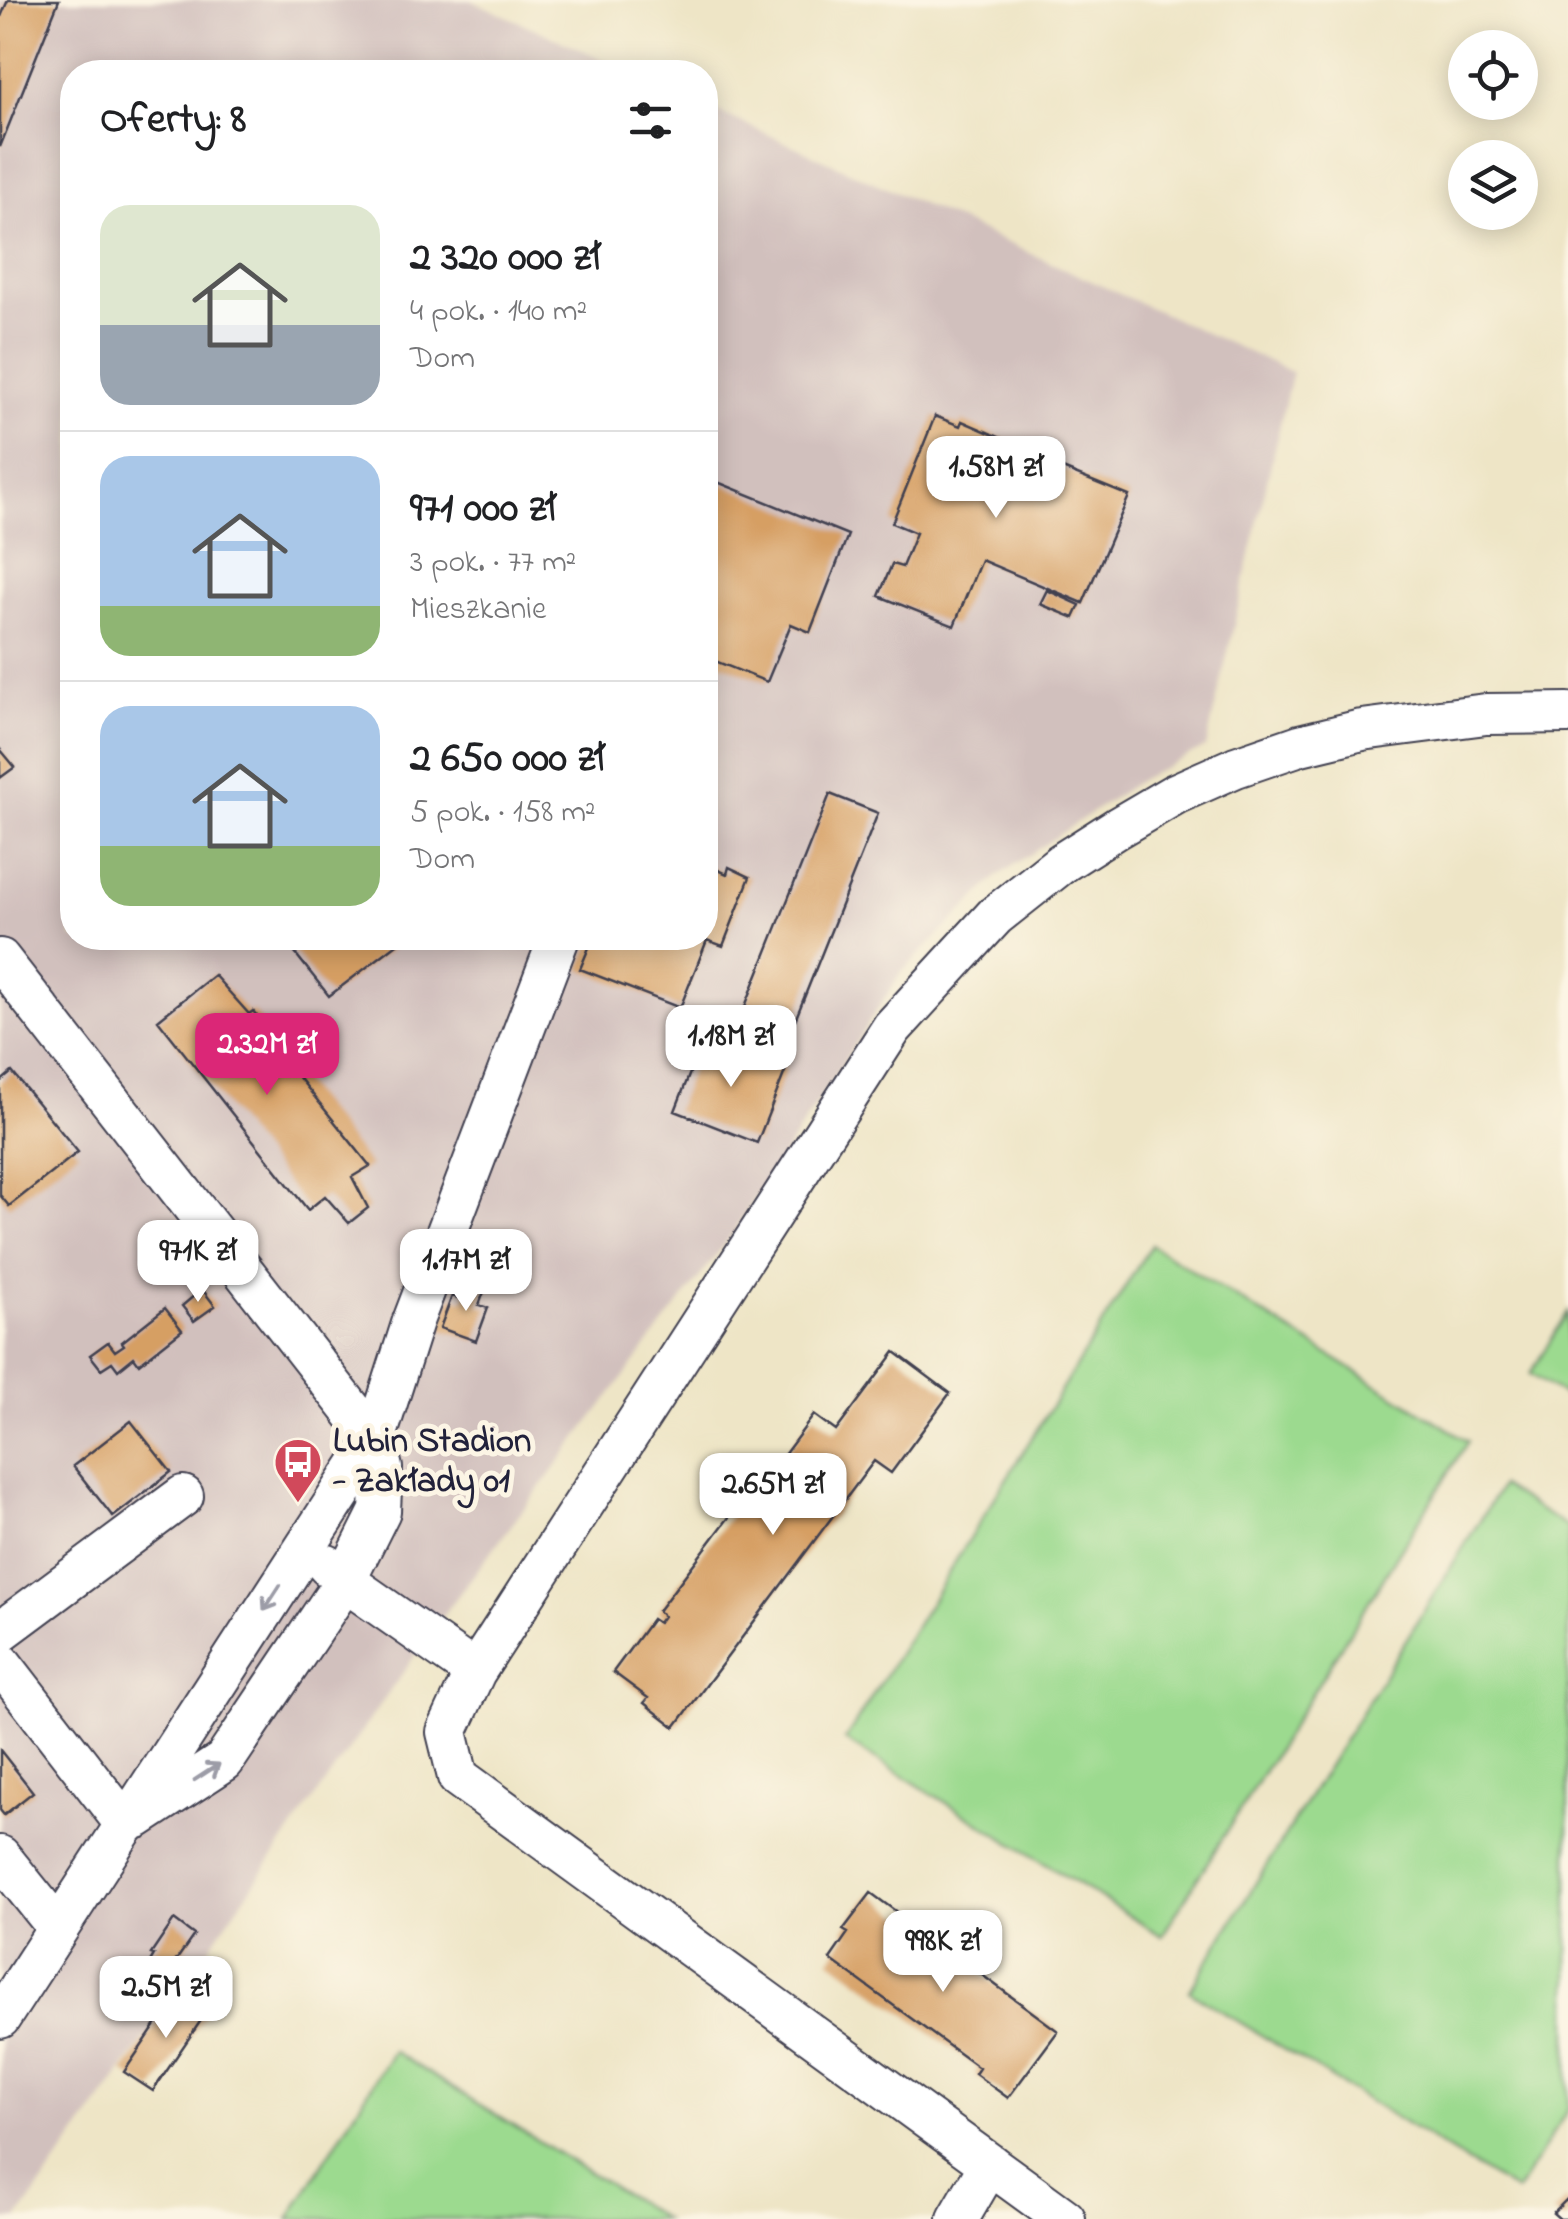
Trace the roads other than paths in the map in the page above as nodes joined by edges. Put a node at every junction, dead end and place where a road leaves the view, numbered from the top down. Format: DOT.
graph roads {
  1 [pos="1568,713"];
  2 [pos="555,950"];
  3 [pos="0,959"];
  4 [pos="374,1440"];
  5 [pos="183,1496"];
  6 [pos="306,1547"];
  7 [pos="345,1580"];
  8 [pos="0,1632"];
  9 [pos="0,1662"];
  10 [pos="475,1672"];
  11 [pos="126,1825"];
  12 [pos="0,1856"];
  13 [pos="58,1928"];
  14 [pos="0,2018"];
  15 [pos="990,2164"];
  16 [pos="958,2219"];
  17 [pos="1066,2219"];
  1 -- 10 [label="street"];
  2 -- 4 [label="street"];
  3 -- 4 [label="street"];
  4 -- 6 [label="street"];
  4 -- 7 [label="street"];
  5 -- 8 [label="street"];
  6 -- 7 [label="street"];
  6 -- 11 [label="street, one-way"];
  7 -- 10 [label="street"];
  11 -- 7 [label="street, one-way"];
  9 -- 11 [label="street"];
  10 -- 15 [label="street"];
  11 -- 13 [label="street"];
  12 -- 13 [label="street"];
  13 -- 14 [label="street"];
  15 -- 16 [label="street"];
  15 -- 17 [label="street"];
}
